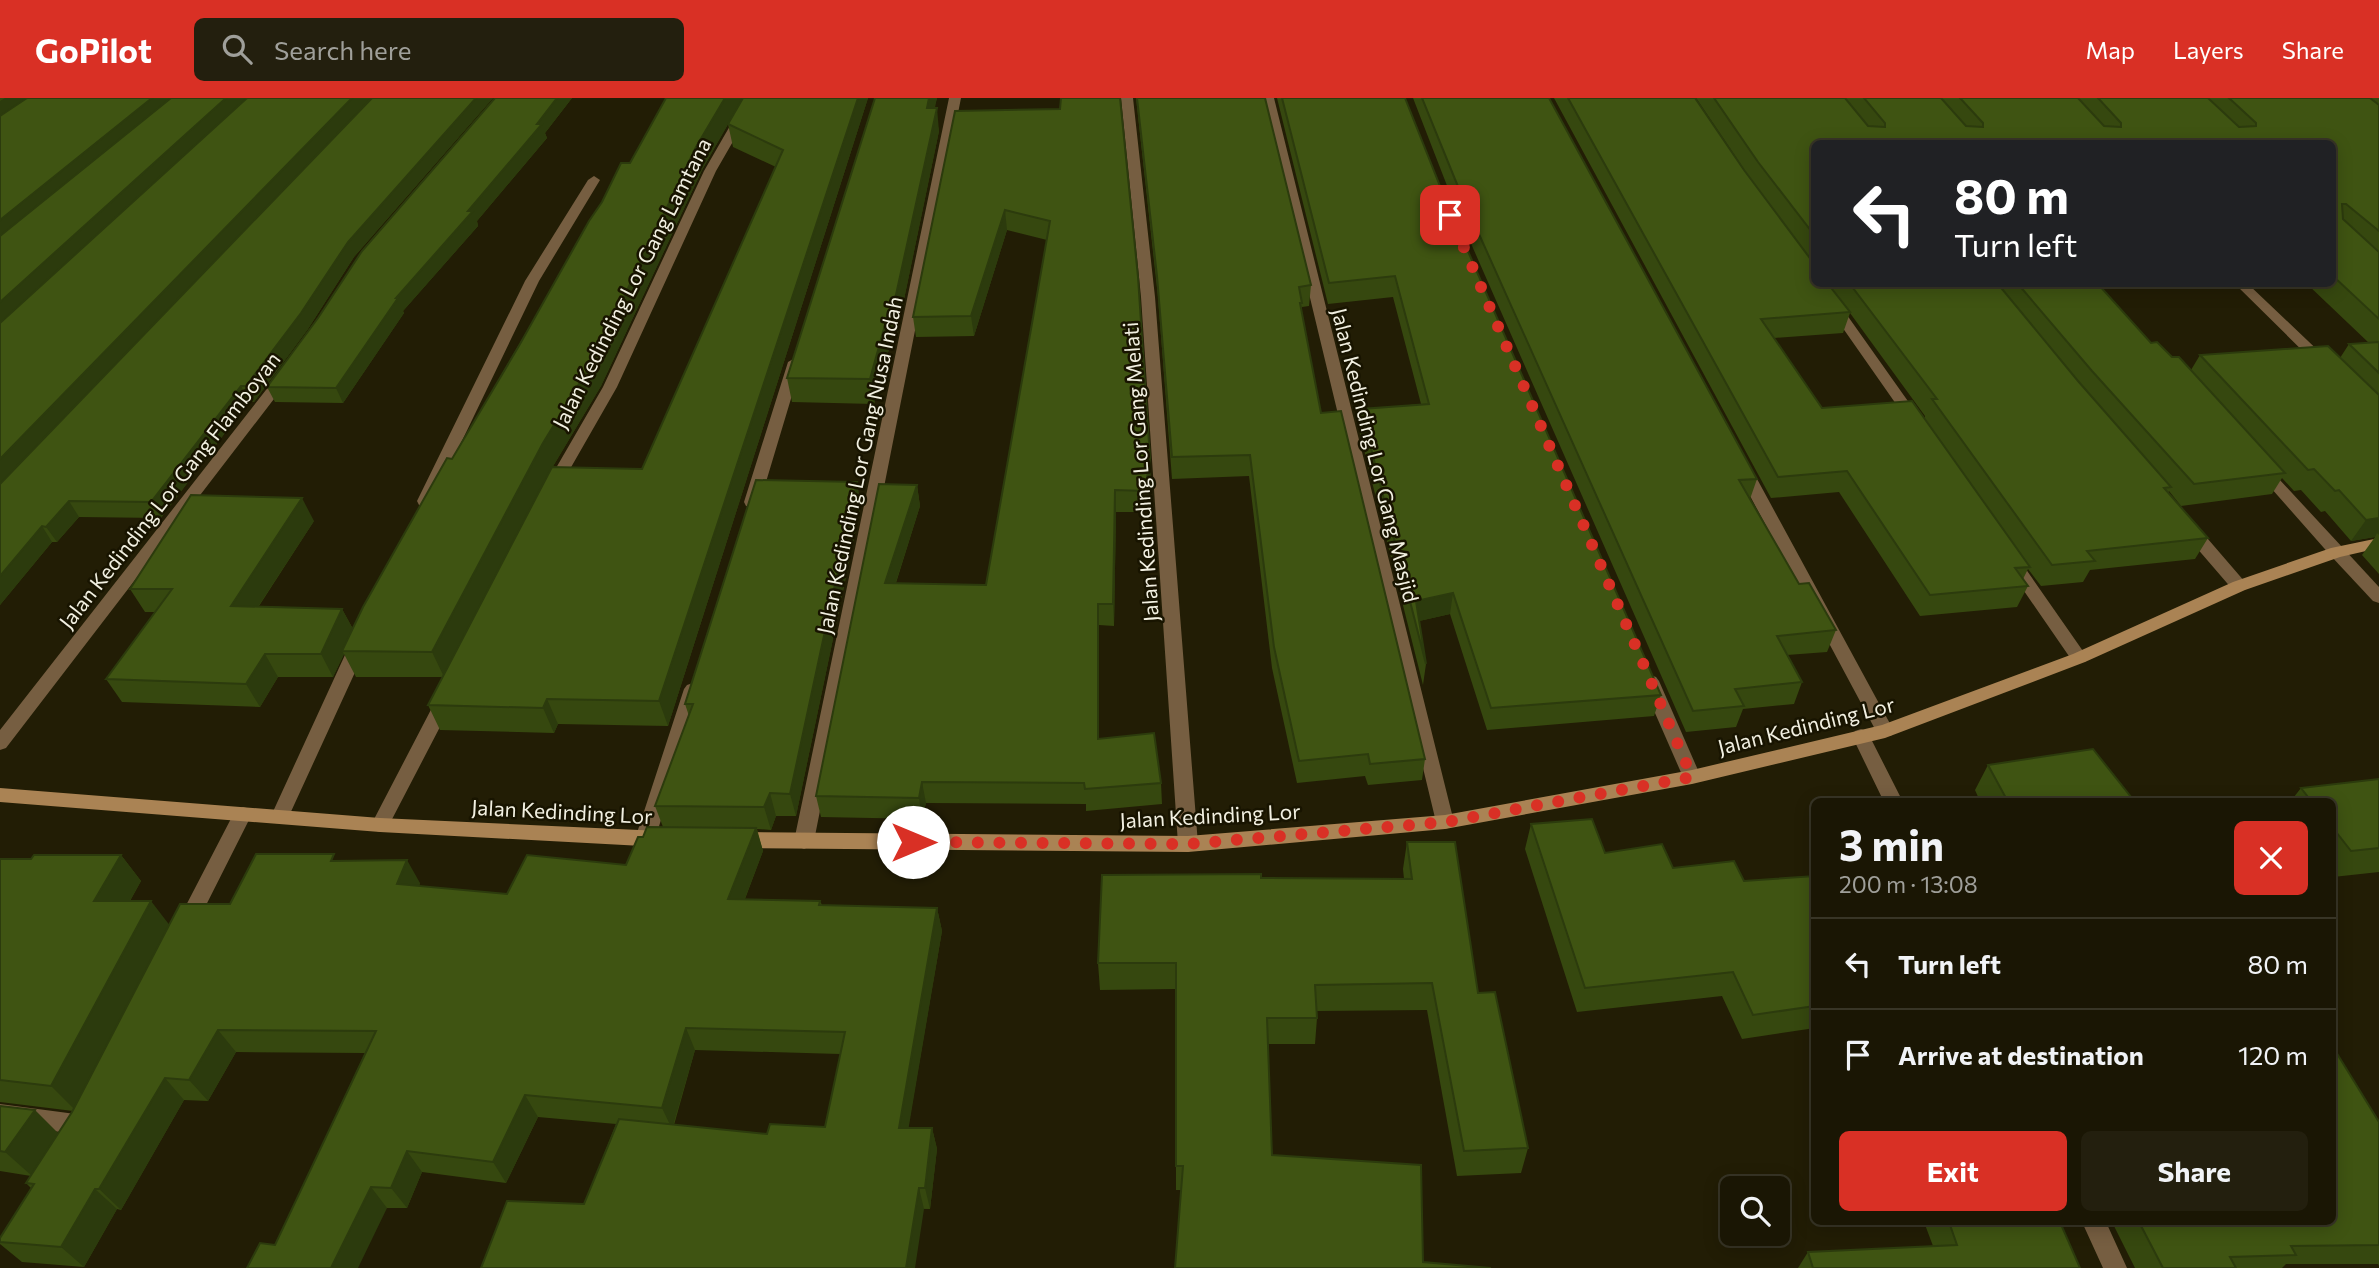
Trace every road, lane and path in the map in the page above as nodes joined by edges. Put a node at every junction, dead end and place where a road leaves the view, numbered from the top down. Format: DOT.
graph roads {
  1 [pos="752,98"];
  2 [pos="955,98"];
  3 [pos="1127,98"];
  4 [pos="1268,98"];
  5 [pos="594,180"];
  6 [pos="1821,287"];
  7 [pos="2244,287"];
  8 [pos="799,349"];
  9 [pos="292,365"];
  10 [pos="2339,379"];
  11 [pos="1921,431"];
  12 [pos="1735,452"];
  13 [pos="2249,455"];
  14 [pos="543,506"];
  15 [pos="2175,513"];
  16 [pos="419,516"];
  17 [pos="746,521"];
  18 [pos="2379,543"];
  19 [pos="2000,544"];
  20 [pos="2337,552"];
  21 [pos="2239,586"];
  22 [pos="2379,597"];
  23 [pos="366,628"];
  24 [pos="2079,658"];
  25 [pos="1642,662"];
  26 [pos="696,680"];
  27 [pos="454,682"];
  28 [pos="1885,731"];
  29 [pos="1861,736"];
  30 [pos="0,743"];
  31 [pos="1692,777"];
  32 [pos="0,795"];
  33 [pos="1892,798"];
  34 [pos="243,814"];
  35 [pos="280,816"];
  36 [pos="1446,822"];
  37 [pos="380,825"];
  38 [pos="645,839"];
  39 [pos="685,839"];
  40 [pos="724,840"];
  41 [pos="804,841"];
  42 [pos="1188,844"];
  43 [pos="179,938"];
  44 [pos="0,1114"];
  45 [pos="68,1147"];
  46 [pos="2095,1225"];
  47 [pos="2115,1268"];
  1 -- 14 [label="street, Jalan Kedinding Lor Gang Lamtana"];
  2 -- 41 [label="street, Jalan Kedinding Lor Gang Nusa Indah"];
  3 -- 42 [label="street, Jalan Kedinding Lor Gang Melati"];
  4 -- 36 [label="street, Jalan Kedinding Lor Gang Masjid"];
  5 -- 16 [label="street"];
  6 -- 11 [label="street"];
  7 -- 10 [label="street"];
  8 -- 17 [label="street"];
  9 -- 30 [label="street, Jalan Kedinding Lor Gang Flamboyan"];
  12 -- 28 [label="street"];
  13 -- 20 [label="street"];
  15 -- 21 [label="street"];
  18 -- 20 [label="main road, Jalan Kedinding Lor"];
  19 -- 24 [label="street"];
  20 -- 21 [label="main road, Jalan Kedinding Lor"];
  20 -- 22 [label="street"];
  21 -- 24 [label="main road, Jalan Kedinding Lor"];
  23 -- 35 [label="street"];
  24 -- 28 [label="main road, Jalan Kedinding Lor"];
  25 -- 31 [label="street"];
  26 -- 38 [label="street"];
  27 -- 37 [label="street"];
  28 -- 29 [label="main road, Jalan Kedinding Lor"];
  29 -- 31 [label="main road, Jalan Kedinding Lor"];
  29 -- 33 [label="street"];
  31 -- 36 [label="main road, Jalan Kedinding Lor"];
  32 -- 34 [label="main road, Jalan Kedinding Lor"];
  34 -- 35 [label="main road, Jalan Kedinding Lor"];
  34 -- 43 [label="street"];
  35 -- 37 [label="main road, Jalan Kedinding Lor"];
  36 -- 42 [label="main road, Jalan Kedinding Lor"];
  37 -- 38 [label="main road, Jalan Kedinding Lor"];
  38 -- 39 [label="main road, Jalan Kedinding Lor"];
  40 -- 41 [label="main road, Jalan Kedinding Lor"];
  41 -- 42 [label="main road, Jalan Kedinding Lor"];
  44 -- 45 [label="street"];
  46 -- 47 [label="street"];
}
